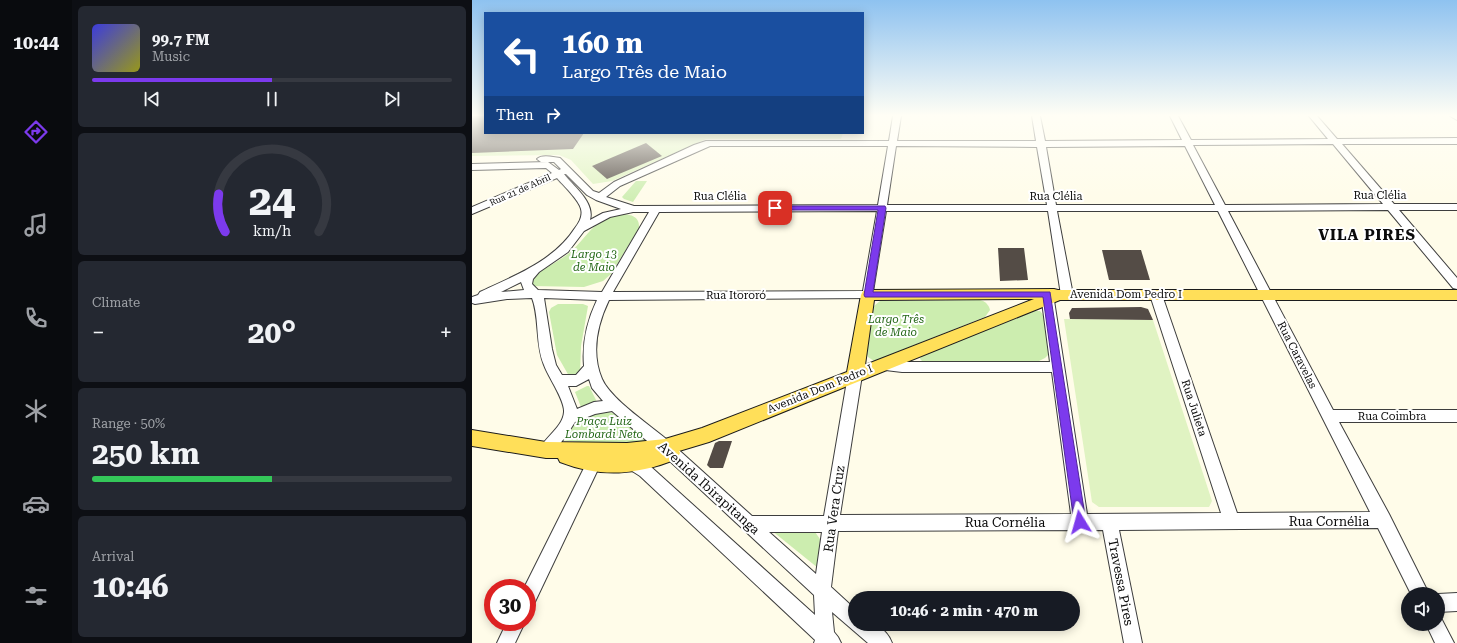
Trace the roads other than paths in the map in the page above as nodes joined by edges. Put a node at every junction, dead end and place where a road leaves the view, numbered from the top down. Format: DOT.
graph roads {
  1 [pos="702,146"];
  2 [pos="892,146"];
  3 [pos="1041,146"];
  4 [pos="1190,146"];
  5 [pos="1338,146"];
  6 [pos="472,162"];
  7 [pos="472,167"];
  8 [pos="567,170"];
  9 [pos="558,174"];
  10 [pos="599,198"];
  11 [pos="1221,207"];
  12 [pos="1391,207"];
  13 [pos="1457,207"];
  14 [pos="633,208"];
  15 [pos="656,208"];
  16 [pos="882,208"];
  17 [pos="1052,208"];
  18 [pos="472,211"];
  19 [pos="580,229"];
  20 [pos="537,267"];
  21 [pos="1457,285"];
  22 [pos="534,294"];
  23 [pos="984,294"];
  24 [pos="868,295"];
  25 [pos="1156,295"];
  26 [pos="1266,295"];
  27 [pos="1457,295"];
  28 [pos="605,296"];
  29 [pos="1055,296"];
  30 [pos="473,301"];
  31 [pos="994,321"];
  32 [pos="882,365"];
  33 [pos="591,367"];
  34 [pos="1058,367"];
  35 [pos="854,375"];
  36 [pos="556,379"];
  37 [pos="614,405"];
  38 [pos="1328,416"];
  39 [pos="1457,416"];
  40 [pos="570,418"];
  41 [pos="472,438"];
  42 [pos="546,450"];
  43 [pos="668,450"];
  44 [pos="594,463"];
  45 [pos="634,464"];
  46 [pos="1383,520"];
  47 [pos="1232,521"];
  48 [pos="1080,522"];
  49 [pos="1109,522"];
  50 [pos="831,523"];
  51 [pos="748,524"];
  52 [pos="536,582"];
  53 [pos="1416,587"];
  54 [pos="822,591"];
  55 [pos="1457,602"];
  56 [pos="1445,603"];
  57 [pos="848,615"];
  58 [pos="512,631"];
  59 [pos="868,631"];
  60 [pos="1439,631"];
  61 [pos="827,641"];
  62 [pos="506,643"];
  63 [pos="883,643"];
  64 [pos="1133,643"];
  65 [pos="1445,643"];
  1 -- 10 [label="street"];
  2 -- 16 [label="street"];
  3 -- 17 [label="street"];
  4 -- 11 [label="street, Rua Caravelas"];
  5 -- 12 [label="street"];
  6 -- 8 [label="street"];
  7 -- 9 [label="street"];
  8 -- 9 [label="street, Rua 21 de Abril"];
  8 -- 10 [label="street"];
  9 -- 18 [label="street, Rua 21 de Abril"];
  9 -- 19 [label="street"];
  10 -- 14 [label="street"];
  11 -- 12 [label="street, Rua Clélia"];
  11 -- 17 [label="street, Rua Clélia"];
  11 -- 26 [label="street, Rua Caravelas"];
  12 -- 13 [label="street, Rua Clélia"];
  12 -- 21 [label="street"];
  14 -- 15 [label="street"];
  14 -- 19 [label="street"];
  15 -- 16 [label="street, Rua Clélia"];
  15 -- 28 [label="street"];
  16 -- 17 [label="street, Rua Clélia"];
  16 -- 24 [label="street"];
  17 -- 29 [label="street"];
  19 -- 20 [label="street"];
  20 -- 22 [label="street"];
  20 -- 30 [label="street"];
  22 -- 28 [label="street"];
  22 -- 30 [label="street"];
  22 -- 36 [label="street"];
  23 -- 24 [label="main road"];
  23 -- 29 [label="main road"];
  23 -- 31 [label="main road"];
  24 -- 28 [label="street, Rua Itororó"];
  24 -- 35 [label="main road"];
  25 -- 26 [label="main road, Avenida Dom Pedro I"];
  25 -- 29 [label="main road, Avenida Dom Pedro I"];
  25 -- 47 [label="street, Rua Julieta"];
  26 -- 27 [label="main road, Avenida Dom Pedro I"];
  26 -- 38 [label="street, Rua Caravelas"];
  28 -- 33 [label="street, Avenida Ibirapitanga"];
  29 -- 31 [label="main road, Avenida Dom Pedro I"];
  29 -- 34 [label="street"];
  31 -- 32 [label="main road, Avenida Dom Pedro I"];
  32 -- 34 [label="street"];
  32 -- 35 [label="main road, Avenida Dom Pedro I"];
  33 -- 36 [label="street"];
  33 -- 37 [label="street, Avenida Ibirapitanga"];
  34 -- 48 [label="street"];
  35 -- 43 [label="main road, Avenida Dom Pedro I"];
  35 -- 50 [label="street, Rua Vera Cruz"];
  36 -- 40 [label="street"];
  37 -- 40 [label="street"];
  37 -- 43 [label="street, Avenida Ibirapitanga"];
  38 -- 39 [label="street, Rua Coimbra"];
  38 -- 46 [label="street, Rua Caravelas"];
  40 -- 42 [label="street"];
  41 -- 42 [label="main road, Avenida Dom Pedro I"];
  42 -- 43 [label="main road, Avenida Dom Pedro I"];
  42 -- 44 [label="main road, Avenida Dom Pedro I"];
  43 -- 45 [label="main road, Avenida Dom Pedro I"];
  43 -- 51 [label="street, Avenida Ibirapitanga"];
  44 -- 45 [label="main road, Avenida Dom Pedro I"];
  44 -- 52 [label="street"];
  45 -- 61 [label="street"];
  46 -- 47 [label="street, Rua Cornélia"];
  46 -- 53 [label="street, Rua Caravelas"];
  47 -- 49 [label="street, Rua Cornélia"];
  48 -- 49 [label="street, Rua Cornélia"];
  48 -- 50 [label="street, Rua Cornélia"];
  49 -- 64 [label="street, Travessa Pires"];
  50 -- 51 [label="street, Rua Cornélia"];
  50 -- 54 [label="street, Rua Vera Cruz"];
  51 -- 54 [label="street, Avenida Ibirapitanga"];
  54 -- 57 [label="street, Avenida Ibirapitanga"];
  54 -- 61 [label="street, Rua Vera Cruz"];
  55 -- 56 [label="street"];
  58 -- 62 [label="street"];
  59 -- 63 [label="street"];
  60 -- 65 [label="street"];
}
